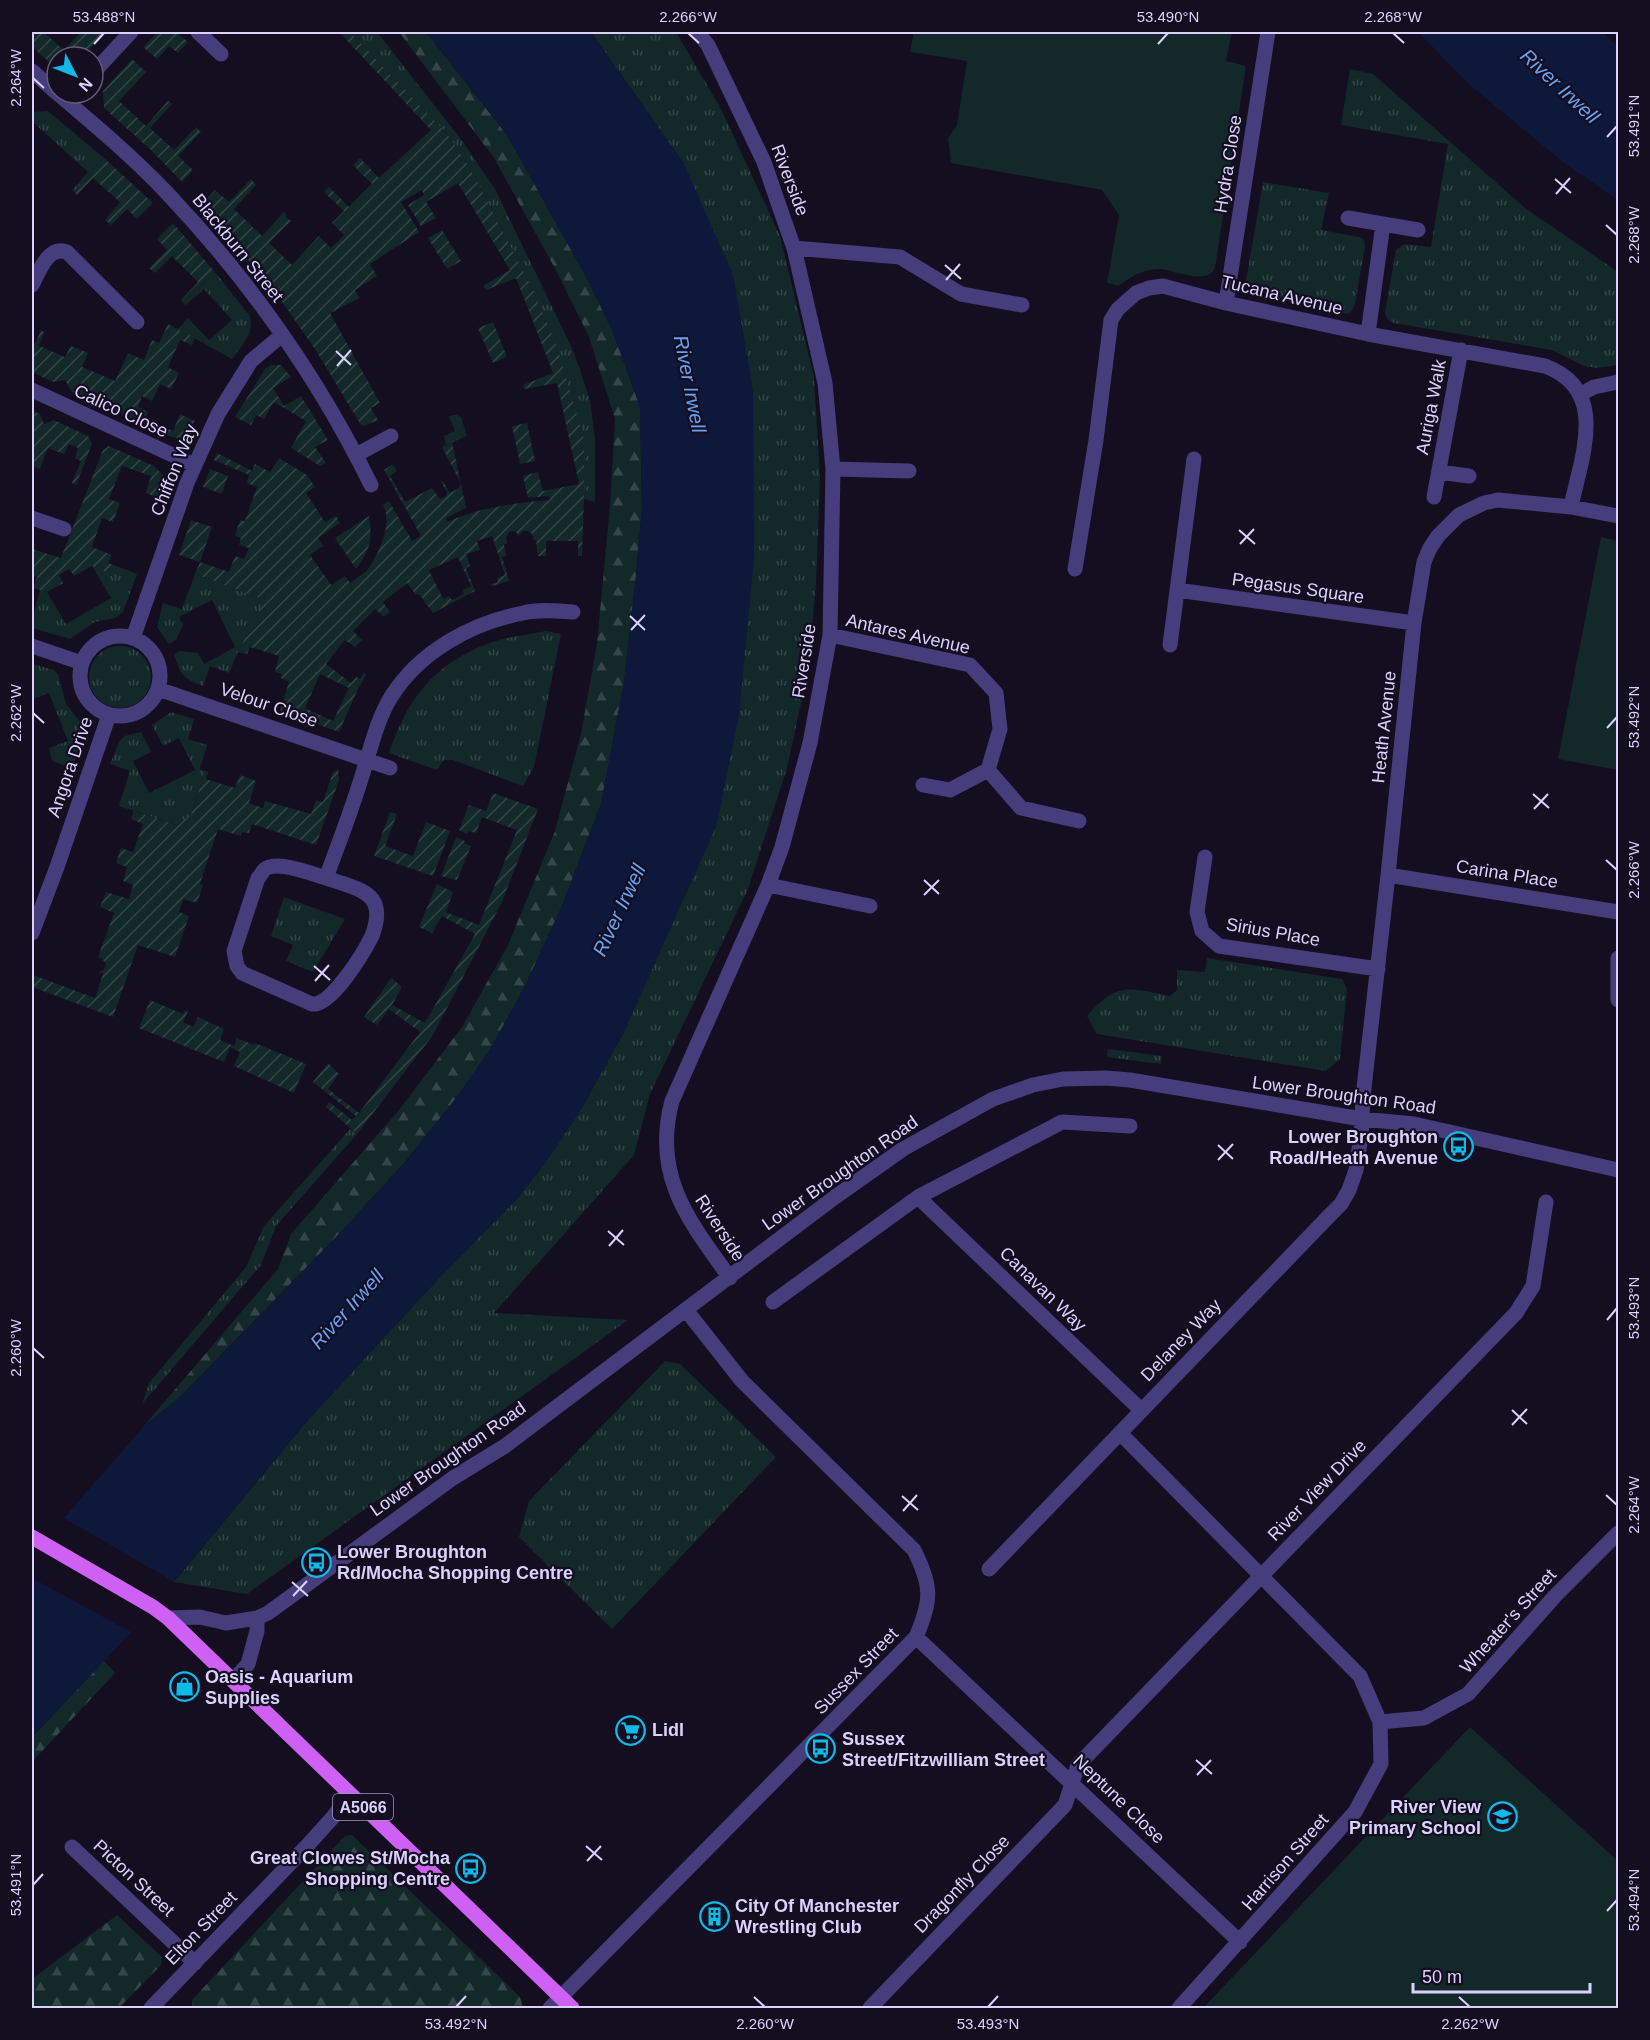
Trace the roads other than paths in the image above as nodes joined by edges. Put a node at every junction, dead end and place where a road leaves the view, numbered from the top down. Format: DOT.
graph roads {
  1 [pos="131,32"];
  2 [pos="198,32"];
  3 [pos="697,32"];
  4 [pos="1268,32"];
  5 [pos="221,54"];
  6 [pos="105,60"];
  7 [pos="32,71"];
  8 [pos="45,81"];
  9 [pos="75,105"];
  10 [pos="1348,218"];
  11 [pos="1383,224"];
  12 [pos="1418,230"];
  13 [pos="794,248"];
  14 [pos="32,285"];
  15 [pos="1226,303"];
  16 [pos="1022,304"];
  17 [pos="137,322"];
  18 [pos="1368,334"];
  19 [pos="282,335"];
  20 [pos="1461,350"];
  21 [pos="1618,382"];
  22 [pos="32,390"];
  23 [pos="1581,394"];
  24 [pos="391,436"];
  25 [pos="356,455"];
  26 [pos="1194,459"];
  27 [pos="194,465"];
  28 [pos="833,470"];
  29 [pos="909,471"];
  30 [pos="1439,472"];
  31 [pos="1469,476"];
  32 [pos="371,485"];
  33 [pos="1434,497"];
  34 [pos="1572,507"];
  35 [pos="1618,516"];
  36 [pos="32,518"];
  37 [pos="64,530"];
  38 [pos="1075,569"];
  39 [pos="1177,590"];
  40 [pos="573,612"];
  41 [pos="1414,623"];
  42 [pos="830,635"];
  43 [pos="133,638"];
  44 [pos="1170,645"];
  45 [pos="32,646"];
  46 [pos="82,663"];
  47 [pos="158,689"];
  48 [pos="109,715"];
  49 [pos="367,760"];
  50 [pos="390,768"];
  51 [pos="988,770"];
  52 [pos="922,785"];
  53 [pos="1079,821"];
  54 [pos="1205,857"];
  55 [pos="1388,875"];
  56 [pos="326,878"];
  57 [pos="768,885"];
  58 [pos="870,906"];
  59 [pos="1618,912"];
  60 [pos="32,933"];
  61 [pos="1618,958"];
  62 [pos="1378,969"];
  63 [pos="1618,1000"];
  64 [pos="1362,1119"];
  65 [pos="1130,1126"];
  66 [pos="1618,1170"];
  67 [pos="918,1197"];
  68 [pos="1546,1202"];
  69 [pos="730,1278"];
  70 [pos="773,1302"];
  71 [pos="686,1310"];
  72 [pos="1141,1410"];
  73 [pos="1120,1433"];
  74 [pos="1618,1533"];
  75 [pos="36,1540"];
  76 [pos="989,1569"];
  77 [pos="1260,1577"];
  78 [pos="168,1618"];
  79 [pos="257,1618"];
  80 [pos="916,1637"];
  81 [pos="233,1681"];
  82 [pos="1380,1722"];
  83 [pos="1072,1781"];
  84 [pos="350,1794"];
  85 [pos="72,1847"];
  86 [pos="1240,1942"];
  87 [pos="195,1963"];
  88 [pos="561,2005"];
  89 [pos="151,2008"];
  90 [pos="870,2008"];
  91 [pos="1179,2008"];
  1 -- 6 [label="street"];
  2 -- 5 [label="street"];
  3 -- 13 [label="street, Riverside"];
  4 -- 15 [label="street, Hydra Close"];
  7 -- 8 [label="street, Blackburn Street"];
  9 -- 19 [label="street, Blackburn Street"];
  10 -- 11 [label="street"];
  11 -- 12 [label="street"];
  11 -- 18 [label="street"];
  13 -- 16 [label="street"];
  13 -- 28 [label="street, Riverside"];
  14 -- 17 [label="street"];
  15 -- 18 [label="street, Tucana Avenue"];
  15 -- 38 [label="street, Tucana Avenue"];
  18 -- 20 [label="street, Tucana Avenue"];
  19 -- 25 [label="street, Blackburn Street"];
  19 -- 27 [label="street, Chiffon Way"];
  20 -- 23 [label="street, Tucana Avenue"];
  20 -- 30 [label="street, Auriga Walk"];
  21 -- 23 [label="street"];
  22 -- 27 [label="street, Calico Close"];
  23 -- 34 [label="street"];
  24 -- 25 [label="street"];
  25 -- 32 [label="street, Blackburn Street"];
  26 -- 39 [label="street"];
  27 -- 43 [label="street, Chiffon Way"];
  28 -- 29 [label="street"];
  28 -- 42 [label="street, Riverside"];
  30 -- 31 [label="street, Auriga Walk"];
  30 -- 33 [label="street, Auriga Walk"];
  34 -- 35 [label="street, Heath Avenue"];
  34 -- 41 [label="street, Heath Avenue"];
  36 -- 37 [label="street"];
  39 -- 41 [label="street, Pegasus Square"];
  39 -- 44 [label="street"];
  40 -- 49 [label="street"];
  41 -- 55 [label="street, Heath Avenue"];
  42 -- 51 [label="street, Antares Avenue"];
  42 -- 57 [label="street, Riverside"];
  43 -- 46 [label="street"];
  43 -- 47 [label="street"];
  45 -- 46 [label="street"];
  46 -- 48 [label="street"];
  47 -- 48 [label="street"];
  47 -- 49 [label="street, Velour Close"];
  48 -- 60 [label="street, Angora Drive"];
  49 -- 50 [label="street, Velour Close"];
  49 -- 56 [label="street"];
  51 -- 52 [label="street"];
  51 -- 53 [label="street"];
  54 -- 62 [label="street, Sirius Place"];
  55 -- 59 [label="street, Carina Place"];
  55 -- 62 [label="street, Heath Avenue"];
  56 -- 56 [label="street"];
  57 -- 58 [label="street"];
  57 -- 69 [label="street, Riverside"];
  61 -- 63 [label="street"];
  62 -- 64 [label="street, Heath Avenue"];
  64 -- 66 [label="street, Lower Broughton Road"];
  64 -- 69 [label="street, Lower Broughton Road"];
  64 -- 72 [label="street, Delaney Way"];
  65 -- 67 [label="street"];
  67 -- 70 [label="street"];
  67 -- 72 [label="street, Canavan Way"];
  68 -- 77 [label="street, River View Drive"];
  69 -- 71 [label="street, Lower Broughton Road"];
  71 -- 79 [label="street, Lower Broughton Road"];
  71 -- 80 [label="street, Sussex Street"];
  72 -- 73 [label="street, Delaney Way"];
  73 -- 76 [label="street, Delaney Way"];
  73 -- 77 [label="street"];
  74 -- 82 [label="street, Wheater's Street"];
  75 -- 78 [label="main road, A5066"];
  77 -- 82 [label="street"];
  77 -- 83 [label="street, River View Drive"];
  78 -- 79 [label="street, Lower Broughton Road"];
  78 -- 81 [label="main road, A5066"];
  79 -- 81 [label="street"];
  80 -- 83 [label="street, Neptune Close"];
  80 -- 88 [label="street, Sussex Street"];
  81 -- 84 [label="main road, A5066"];
  82 -- 86 [label="street, Harrison Street"];
  83 -- 86 [label="street, Neptune Close"];
  83 -- 90 [label="street, Dragonfly Close"];
  84 -- 87 [label="street, Elton Street"];
  84 -- 88 [label="main road, A5066"];
  85 -- 87 [label="street, Picton Street"];
  86 -- 91 [label="street, Harrison Street"];
  87 -- 89 [label="street, Elton Street"];
}
